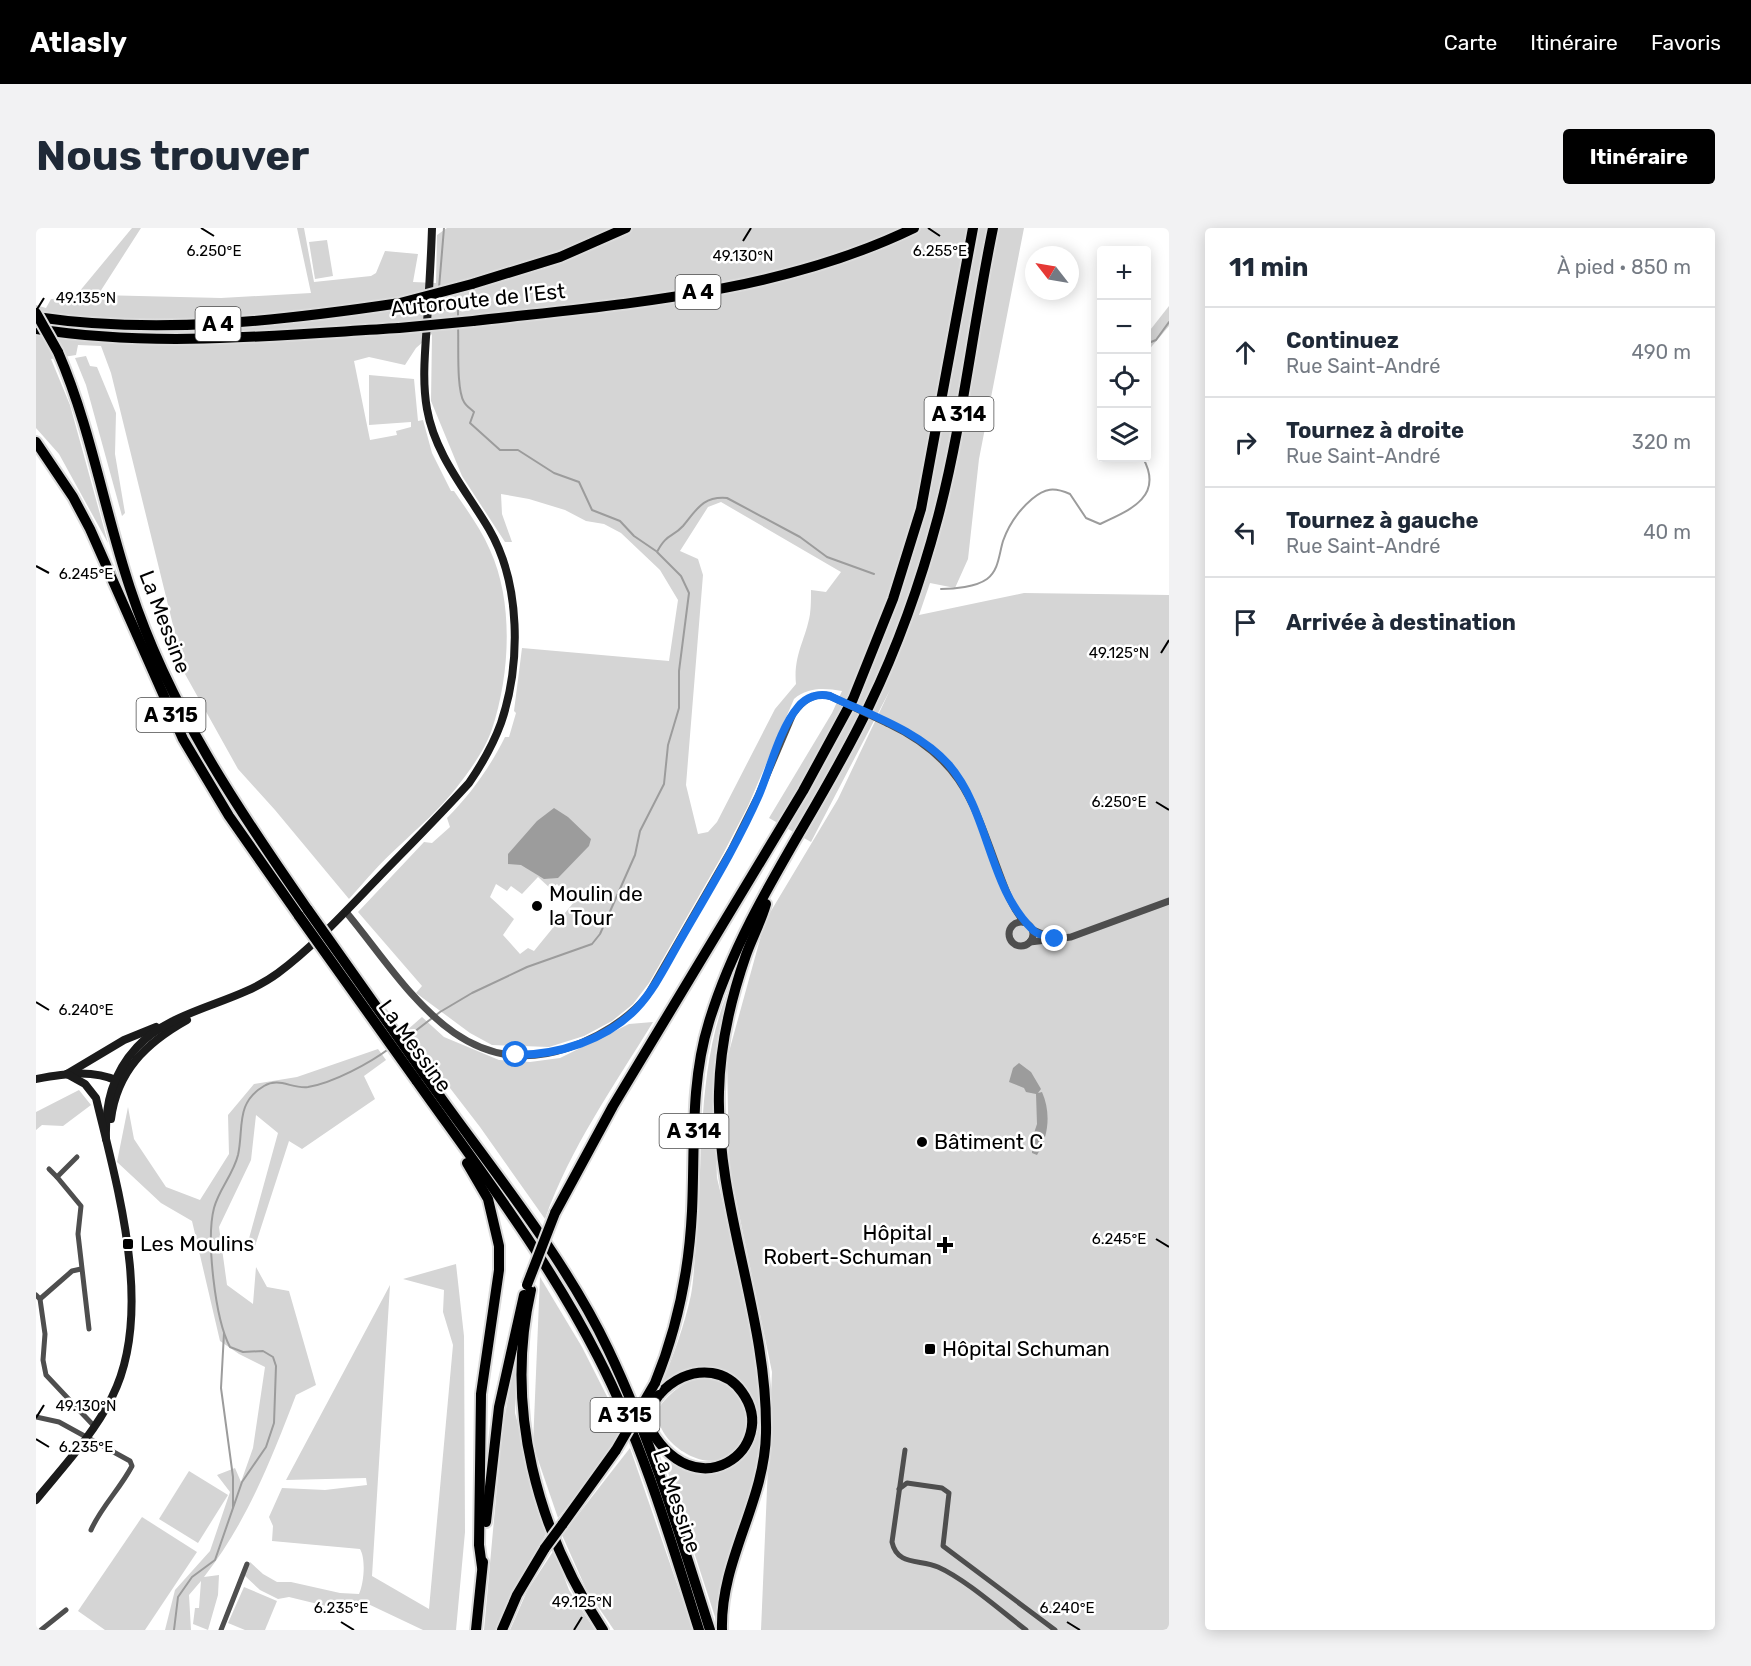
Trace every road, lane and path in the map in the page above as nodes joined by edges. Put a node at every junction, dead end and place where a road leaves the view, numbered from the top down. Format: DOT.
graph roads {
  1 [pos="432,228"];
  2 [pos="626,228"];
  3 [pos="914,228"];
  4 [pos="973,228"];
  5 [pos="993,228"];
  6 [pos="36,315"];
  7 [pos="36,329"];
  8 [pos="36,442"];
  9 [pos="769,889"];
  10 [pos="1169,902"];
  11 [pos="1012,906"];
  12 [pos="346,912"];
  13 [pos="304,913"];
  14 [pos="1024,922"];
  15 [pos="1011,927"];
  16 [pos="1033,930"];
  17 [pos="1055,939"];
  18 [pos="1030,942"];
  19 [pos="208,1008"];
  20 [pos="169,1022"];
  21 [pos="67,1074"];
  22 [pos="420,1077"];
  23 [pos="36,1079"];
  24 [pos="117,1081"];
  25 [pos="443,1118"];
  26 [pos="107,1142"];
  27 [pos="77,1157"];
  28 [pos="49,1169"];
  29 [pos="57,1177"];
  30 [pos="81,1269"];
  31 [pos="529,1288"];
  32 [pos="38,1297"];
  33 [pos="89,1329"];
  34 [pos="608,1348"];
  35 [pos="39,1360"];
  36 [pos="36,1417"];
  37 [pos="94,1426"];
  38 [pos="86,1437"];
  39 [pos="905,1450"];
  40 [pos="617,1452"];
  41 [pos="899,1489"];
  42 [pos="36,1500"];
  43 [pos="91,1530"];
  44 [pos="247,1564"];
  45 [pos="482,1567"];
  46 [pos="66,1610"];
  47 [pos="36,1626"];
  48 [pos="43,1629"];
  49 [pos="220,1630"];
  50 [pos="477,1630"];
  51 [pos="502,1630"];
  52 [pos="603,1630"];
  53 [pos="699,1630"];
  54 [pos="710,1630"];
  55 [pos="722,1630"];
  56 [pos="1026,1630"];
  57 [pos="1054,1630"];
  1 -- 12 [label="main road"];
  2 -- 6 [label="highway, Autoroute de l’Est / A 4, bridge"];
  3 -- 7 [label="highway, Autoroute de l’Est / A 4, bridge"];
  4 -- 31 [label="highway, A 314, bridge"];
  5 -- 9 [label="highway, A 314"];
  6 -- 13 [label="highway, La Messine / A 315, bridge"];
  8 -- 13 [label="highway, La Messine / A 315"];
  9 -- 40 [label="highway, A 314, bridge"];
  9 -- 55 [label="highway"];
  10 -- 17 [label="street"];
  11 -- 12 [label="street, bridge"];
  11 -- 14 [label="street"];
  11 -- 15 [label="street"];
  12 -- 19 [label="main road"];
  13 -- 22 [label="highway, La Messine / A 315, bridge"];
  14 -- 15 [label="street"];
  14 -- 16 [label="street"];
  15 -- 18 [label="street"];
  16 -- 17 [label="street"];
  16 -- 18 [label="street"];
  17 -- 18 [label="street"];
  19 -- 20 [label="main road"];
  19 -- 24 [label="main road"];
  20 -- 21 [label="main road"];
  20 -- 24 [label="main road"];
  21 -- 23 [label="main road"];
  21 -- 24 [label="main road"];
  21 -- 26 [label="main road"];
  22 -- 25 [label="highway, La Messine / A 315"];
  22 -- 34 [label="highway, La Messine / A 315"];
  24 -- 26 [label="main road"];
  25 -- 45 [label="highway"];
  25 -- 53 [label="highway, La Messine / A 315"];
  26 -- 37 [label="main road"];
  27 -- 29 [label="street"];
  28 -- 29 [label="street"];
  29 -- 30 [label="street"];
  30 -- 32 [label="street"];
  30 -- 33 [label="street"];
  31 -- 45 [label="highway, A 314"];
  31 -- 52 [label="highway"];
  32 -- 35 [label="street"];
  34 -- 40 [label="highway, bridge"];
  34 -- 54 [label="highway, La Messine / A 315"];
  35 -- 37 [label="street"];
  36 -- 38 [label="street"];
  37 -- 38 [label="main road"];
  38 -- 42 [label="main road"];
  38 -- 43 [label="street"];
  39 -- 41 [label="street"];
  40 -- 51 [label="highway, A 314, bridge"];
  41 -- 56 [label="street"];
  41 -- 57 [label="street"];
  44 -- 49 [label="street"];
  45 -- 50 [label="highway, A 314"];
  46 -- 48 [label="street"];
  47 -- 48 [label="street"];
}
